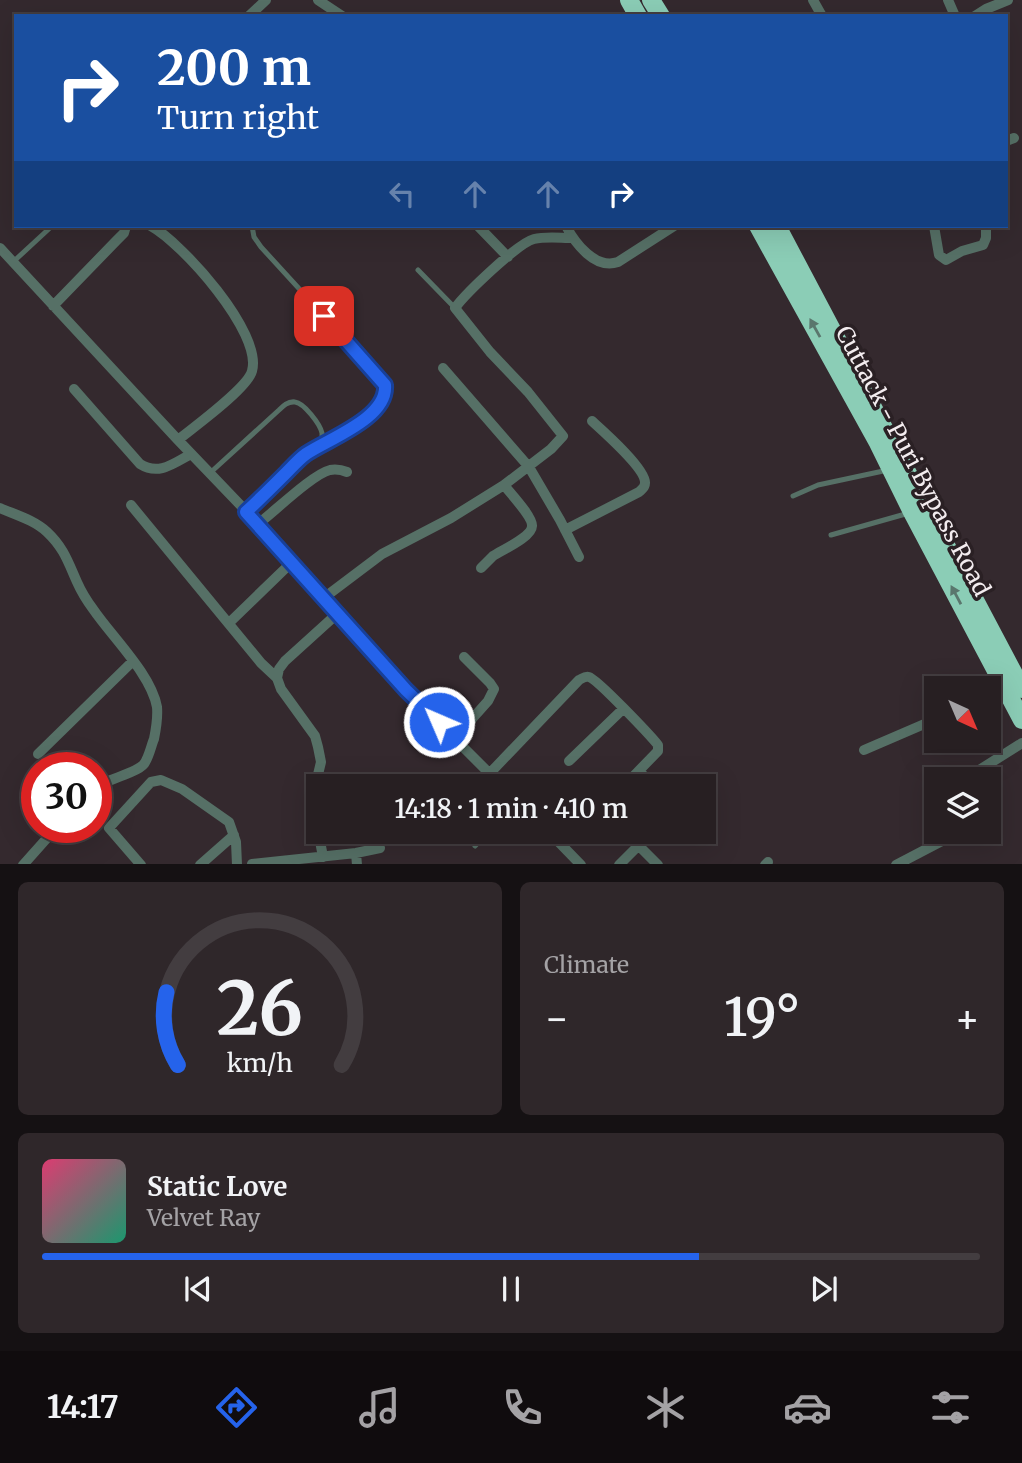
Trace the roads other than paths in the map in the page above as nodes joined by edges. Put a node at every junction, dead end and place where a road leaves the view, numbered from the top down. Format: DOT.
graph roads {
  1 [pos="266,0"];
  2 [pos="318,0"];
  3 [pos="1008,0"];
  4 [pos="251,14"];
  5 [pos="339,14"];
  6 [pos="978,14"];
  7 [pos="50,228"];
  8 [pos="125,228"];
  9 [pos="154,228"];
  10 [pos="252,228"];
  11 [pos="480,228"];
  12 [pos="567,228"];
  13 [pos="671,228"];
  14 [pos="759,228"];
  15 [pos="778,228"];
  16 [pos="934,228"];
  17 [pos="986,228"];
  18 [pos="573,238"];
  19 [pos="0,248"];
  20 [pos="508,257"];
  21 [pos="13,262"];
  22 [pos="418,270"];
  23 [pos="53,306"];
  24 [pos="455,308"];
  25 [pos="443,368"];
  26 [pos="74,389"];
  27 [pos="592,421"];
  28 [pos="178,440"];
  29 [pos="323,445"];
  30 [pos="191,454"];
  31 [pos="529,467"];
  32 [pos="891,469"];
  33 [pos="347,472"];
  34 [pos="210,473"];
  35 [pos="504,485"];
  36 [pos="793,496"];
  37 [pos="131,505"];
  38 [pos="0,508"];
  39 [pos="246,512"];
  40 [pos="912,512"];
  41 [pos="258,524"];
  42 [pos="565,530"];
  43 [pos="831,535"];
  44 [pos="579,557"];
  45 [pos="292,562"];
  46 [pos="481,568"];
  47 [pos="325,597"];
  48 [pos="338,613"];
  49 [pos="229,623"];
  50 [pos="464,657"];
  51 [pos="133,661"];
  52 [pos="277,678"];
  53 [pos="1014,689"];
  54 [pos="623,709"];
  55 [pos="1022,720"];
  56 [pos="924,724"];
  57 [pos="455,738"];
  58 [pos="1022,743"];
  59 [pos="864,750"];
  60 [pos="40,752"];
  61 [pos="569,761"];
  62 [pos="984,767"];
  63 [pos="639,771"];
  64 [pos="490,773"];
  65 [pos="636,774"];
  66 [pos="642,774"];
  67 [pos="112,778"];
  68 [pos="234,835"];
  69 [pos="42,843"];
  70 [pos="561,844"];
  71 [pos="935,844"];
  72 [pos="638,845"];
  73 [pos="380,848"];
  74 [pos="356,853"];
  75 [pos="323,856"];
  76 [pos="27,860"];
  77 [pos="39,864"];
  78 [pos="141,864"];
  79 [pos="202,864"];
  80 [pos="237,864"];
  81 [pos="252,864"];
  82 [pos="357,864"];
  83 [pos="581,864"];
  84 [pos="619,864"];
  85 [pos="658,864"];
  86 [pos="896,864"];
  1 -- 4 [label="street"];
  2 -- 5 [label="street"];
  3 -- 6 [label="street"];
  7 -- 21 [label="lane"];
  8 -- 23 [label="street"];
  9 -- 28 [label="street"];
  10 -- 29 [label="lane"];
  11 -- 20 [label="street"];
  12 -- 18 [label="street"];
  13 -- 18 [label="street"];
  32 -- 14 [label="highway, Cuttack - Puri Bypass Road, one-way"];
  15 -- 53 [label="highway, Cuttack - Puri Bypass Road"];
  16 -- 17 [label="street"];
  18 -- 20 [label="street"];
  19 -- 21 [label="street"];
  20 -- 24 [label="street"];
  21 -- 23 [label="street"];
  22 -- 24 [label="lane"];
  23 -- 28 [label="street"];
  24 -- 31 [label="street"];
  25 -- 31 [label="street"];
  26 -- 30 [label="street"];
  27 -- 42 [label="street"];
  28 -- 30 [label="street"];
  29 -- 34 [label="lane"];
  29 -- 39 [label="lane"];
  30 -- 34 [label="street"];
  31 -- 35 [label="street"];
  31 -- 42 [label="street"];
  32 -- 36 [label="lane"];
  32 -- 40 [label="highway, Cuttack - Puri Bypass Road"];
  33 -- 41 [label="street"];
  34 -- 39 [label="street"];
  35 -- 46 [label="street"];
  35 -- 47 [label="street"];
  37 -- 49 [label="street"];
  38 -- 51 [label="street"];
  39 -- 41 [label="street"];
  40 -- 43 [label="lane"];
  53 -- 40 [label="highway, Cuttack - Puri Bypass Road, one-way"];
  41 -- 45 [label="street"];
  42 -- 44 [label="street"];
  45 -- 47 [label="street"];
  45 -- 49 [label="street"];
  47 -- 48 [label="street"];
  48 -- 52 [label="street"];
  48 -- 57 [label="street"];
  49 -- 52 [label="street"];
  50 -- 57 [label="street"];
  51 -- 60 [label="street"];
  51 -- 67 [label="street"];
  52 -- 75 [label="street"];
  53 -- 55 [label="highway, Cuttack - Puri Bypass Road"];
  54 -- 61 [label="street"];
  54 -- 63 [label="street"];
  54 -- 64 [label="street"];
  56 -- 59 [label="street"];
  57 -- 64 [label="street"];
  58 -- 62 [label="street"];
  63 -- 65 [label="street"];
  63 -- 66 [label="street"];
  68 -- 78 [label="street"];
  68 -- 79 [label="street"];
  68 -- 80 [label="street"];
  69 -- 76 [label="street"];
  70 -- 83 [label="street"];
  71 -- 86 [label="street"];
  72 -- 84 [label="street"];
  72 -- 85 [label="street"];
  73 -- 74 [label="street"];
  74 -- 75 [label="street"];
  74 -- 82 [label="street"];
  75 -- 81 [label="street"];
  76 -- 77 [label="lane"];
}
